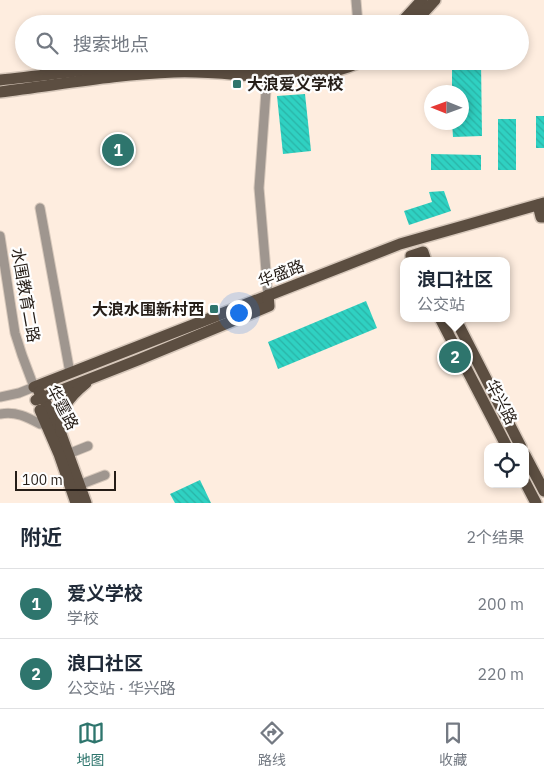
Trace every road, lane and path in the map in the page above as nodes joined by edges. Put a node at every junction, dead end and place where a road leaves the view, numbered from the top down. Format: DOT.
graph roads {
  1 [pos="356,0"];
  2 [pos="422,0"];
  3 [pos="435,0"];
  4 [pos="357,15"];
  5 [pos="408,15"];
  6 [pos="421,15"];
  7 [pos="94,70"];
  8 [pos="341,70"];
  9 [pos="267,77"];
  10 [pos="0,80"];
  11 [pos="0,92"];
  12 [pos="541,204"];
  13 [pos="40,208"];
  14 [pos="543,217"];
  15 [pos="0,236"];
  16 [pos="268,300"];
  17 [pos="442,322"];
  18 [pos="457,322"];
  19 [pos="70,373"];
  20 [pos="93,378"];
  21 [pos="34,387"];
  22 [pos="0,397"];
  23 [pos="39,399"];
  24 [pos="0,414"];
  25 [pos="46,424"];
  26 [pos="61,434"];
  27 [pos="505,443"];
  28 [pos="519,443"];
  29 [pos="88,446"];
  30 [pos="68,454"];
  31 [pos="529,463"];
  32 [pos="105,475"];
  33 [pos="79,485"];
  34 [pos="528,488"];
  35 [pos="544,491"];
  36 [pos="76,503"];
  37 [pos="86,503"];
  38 [pos="536,503"];
  1 -- 4 [label="street"];
  2 -- 5 [label="main road"];
  3 -- 6 [label="main road"];
  7 -- 10 [label="main road"];
  8 -- 9 [label="main road"];
  9 -- 11 [label="main road"];
  9 -- 16 [label="street"];
  12 -- 14 [label="main road"];
  12 -- 16 [label="main road, 华盛路"];
  13 -- 19 [label="street"];
  15 -- 21 [label="street, 水围教育二路"];
  16 -- 19 [label="main road, 华盛路"];
  16 -- 20 [label="main road, 华盛路"];
  17 -- 27 [label="main road, 华兴路"];
  18 -- 28 [label="main road, 华兴路"];
  19 -- 21 [label="main road, 华盛路"];
  20 -- 23 [label="main road, 华盛路"];
  20 -- 26 [label="main road"];
  21 -- 22 [label="street"];
  21 -- 23 [label="main road, 华霆路"];
  23 -- 25 [label="main road, 华霆路"];
  23 -- 26 [label="main road, 华霆路"];
  24 -- 25 [label="street"];
  25 -- 36 [label="main road, 华霆路"];
  26 -- 30 [label="main road, 华霆路"];
  29 -- 30 [label="street"];
  30 -- 33 [label="main road, 华霆路"];
  31 -- 35 [label="main road"];
  32 -- 33 [label="street"];
  33 -- 37 [label="main road, 华霆路"];
  34 -- 38 [label="main road"];
}
